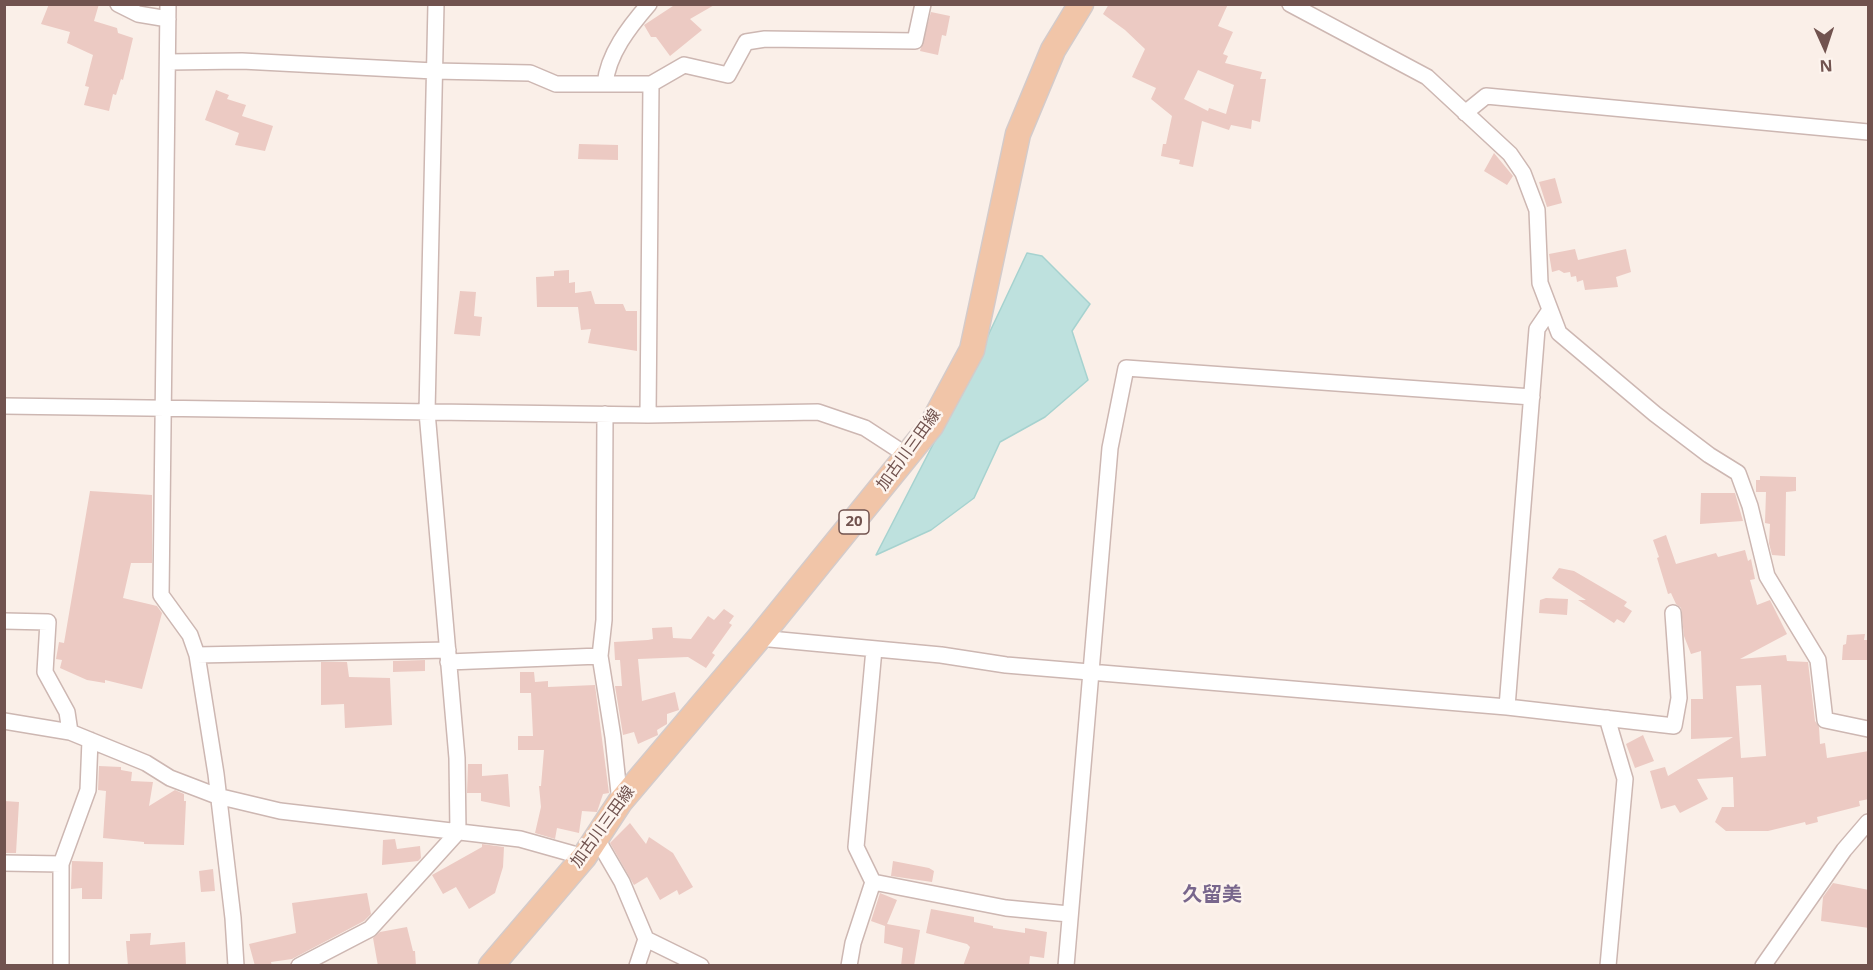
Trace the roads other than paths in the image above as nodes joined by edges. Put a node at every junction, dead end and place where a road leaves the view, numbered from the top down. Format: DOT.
graph roads {
  1 [pos="118,4"];
  2 [pos="436,4"];
  3 [pos="649,4"];
  4 [pos="923,4"];
  5 [pos="1081,4"];
  6 [pos="1290,4"];
  7 [pos="168,12"];
  8 [pos="168,62"];
  9 [pos="434,71"];
  10 [pos="605,84"];
  11 [pos="651,84"];
  12 [pos="1465,113"];
  13 [pos="1869,132"];
  14 [pos="1550,310"];
  15 [pos="1532,397"];
  16 [pos="4,406"];
  17 [pos="163,408"];
  18 [pos="427,412"];
  19 [pos="605,414"];
  20 [pos="648,415"];
  21 [pos="908,456"];
  22 [pos="1673,613"];
  23 [pos="4,621"];
  24 [pos="759,638"];
  25 [pos="874,649"];
  26 [pos="197,655"];
  27 [pos="448,656"];
  28 [pos="600,656"];
  29 [pos="1092,671"];
  30 [pos="1507,707"];
  31 [pos="1607,718"];
  32 [pos="4,721"];
  33 [pos="1869,729"];
  34 [pos="70,732"];
  35 [pos="90,740"];
  36 [pos="218,796"];
  37 [pos="620,802"];
  38 [pos="1869,822"];
  39 [pos="458,832"];
  40 [pos="590,848"];
  41 [pos="4,863"];
  42 [pos="61,864"];
  43 [pos="873,882"];
  44 [pos="1070,914"];
  45 [pos="646,939"];
  46 [pos="61,966"];
  47 [pos="236,966"];
  48 [pos="299,966"];
  49 [pos="491,966"];
  50 [pos="637,966"];
  51 [pos="701,966"];
  52 [pos="849,966"];
  53 [pos="1066,966"];
  54 [pos="1608,966"];
  55 [pos="1763,966"];
  1 -- 7 [label="street"];
  2 -- 9 [label="street"];
  3 -- 10 [label="street"];
  4 -- 11 [label="street"];
  5 -- 21 [label="main road, 加古川三田線 / 20"];
  6 -- 12 [label="street"];
  7 -- 8 [label="street"];
  8 -- 9 [label="street"];
  8 -- 17 [label="street"];
  9 -- 10 [label="street"];
  9 -- 18 [label="street"];
  10 -- 11 [label="street"];
  11 -- 20 [label="street"];
  12 -- 13 [label="street"];
  12 -- 14 [label="street"];
  14 -- 15 [label="street"];
  14 -- 33 [label="street"];
  15 -- 29 [label="street"];
  15 -- 30 [label="street"];
  16 -- 17 [label="street"];
  17 -- 18 [label="street"];
  17 -- 26 [label="street"];
  18 -- 19 [label="street"];
  18 -- 27 [label="street"];
  19 -- 20 [label="street"];
  19 -- 28 [label="street"];
  20 -- 21 [label="street"];
  21 -- 24 [label="main road, 加古川三田線 / 20"];
  22 -- 31 [label="street"];
  23 -- 34 [label="street"];
  24 -- 25 [label="street"];
  24 -- 37 [label="main road, 加古川三田線 / 20"];
  25 -- 29 [label="street"];
  25 -- 43 [label="street"];
  26 -- 27 [label="street"];
  26 -- 36 [label="street"];
  27 -- 28 [label="street"];
  27 -- 39 [label="street"];
  28 -- 37 [label="street"];
  29 -- 30 [label="street"];
  29 -- 44 [label="street"];
  30 -- 31 [label="street"];
  31 -- 54 [label="street"];
  32 -- 34 [label="street"];
  34 -- 35 [label="street"];
  35 -- 36 [label="street"];
  35 -- 42 [label="street"];
  36 -- 39 [label="street"];
  36 -- 47 [label="street"];
  37 -- 40 [label="main road, 加古川三田線 / 20"];
  38 -- 55 [label="street"];
  39 -- 40 [label="street"];
  39 -- 48 [label="street"];
  40 -- 45 [label="street"];
  40 -- 49 [label="main road, 加古川三田線 / 20"];
  41 -- 42 [label="street"];
  42 -- 46 [label="street"];
  43 -- 44 [label="street"];
  43 -- 52 [label="street"];
  44 -- 53 [label="street"];
  45 -- 50 [label="street"];
  45 -- 51 [label="street"];
}
